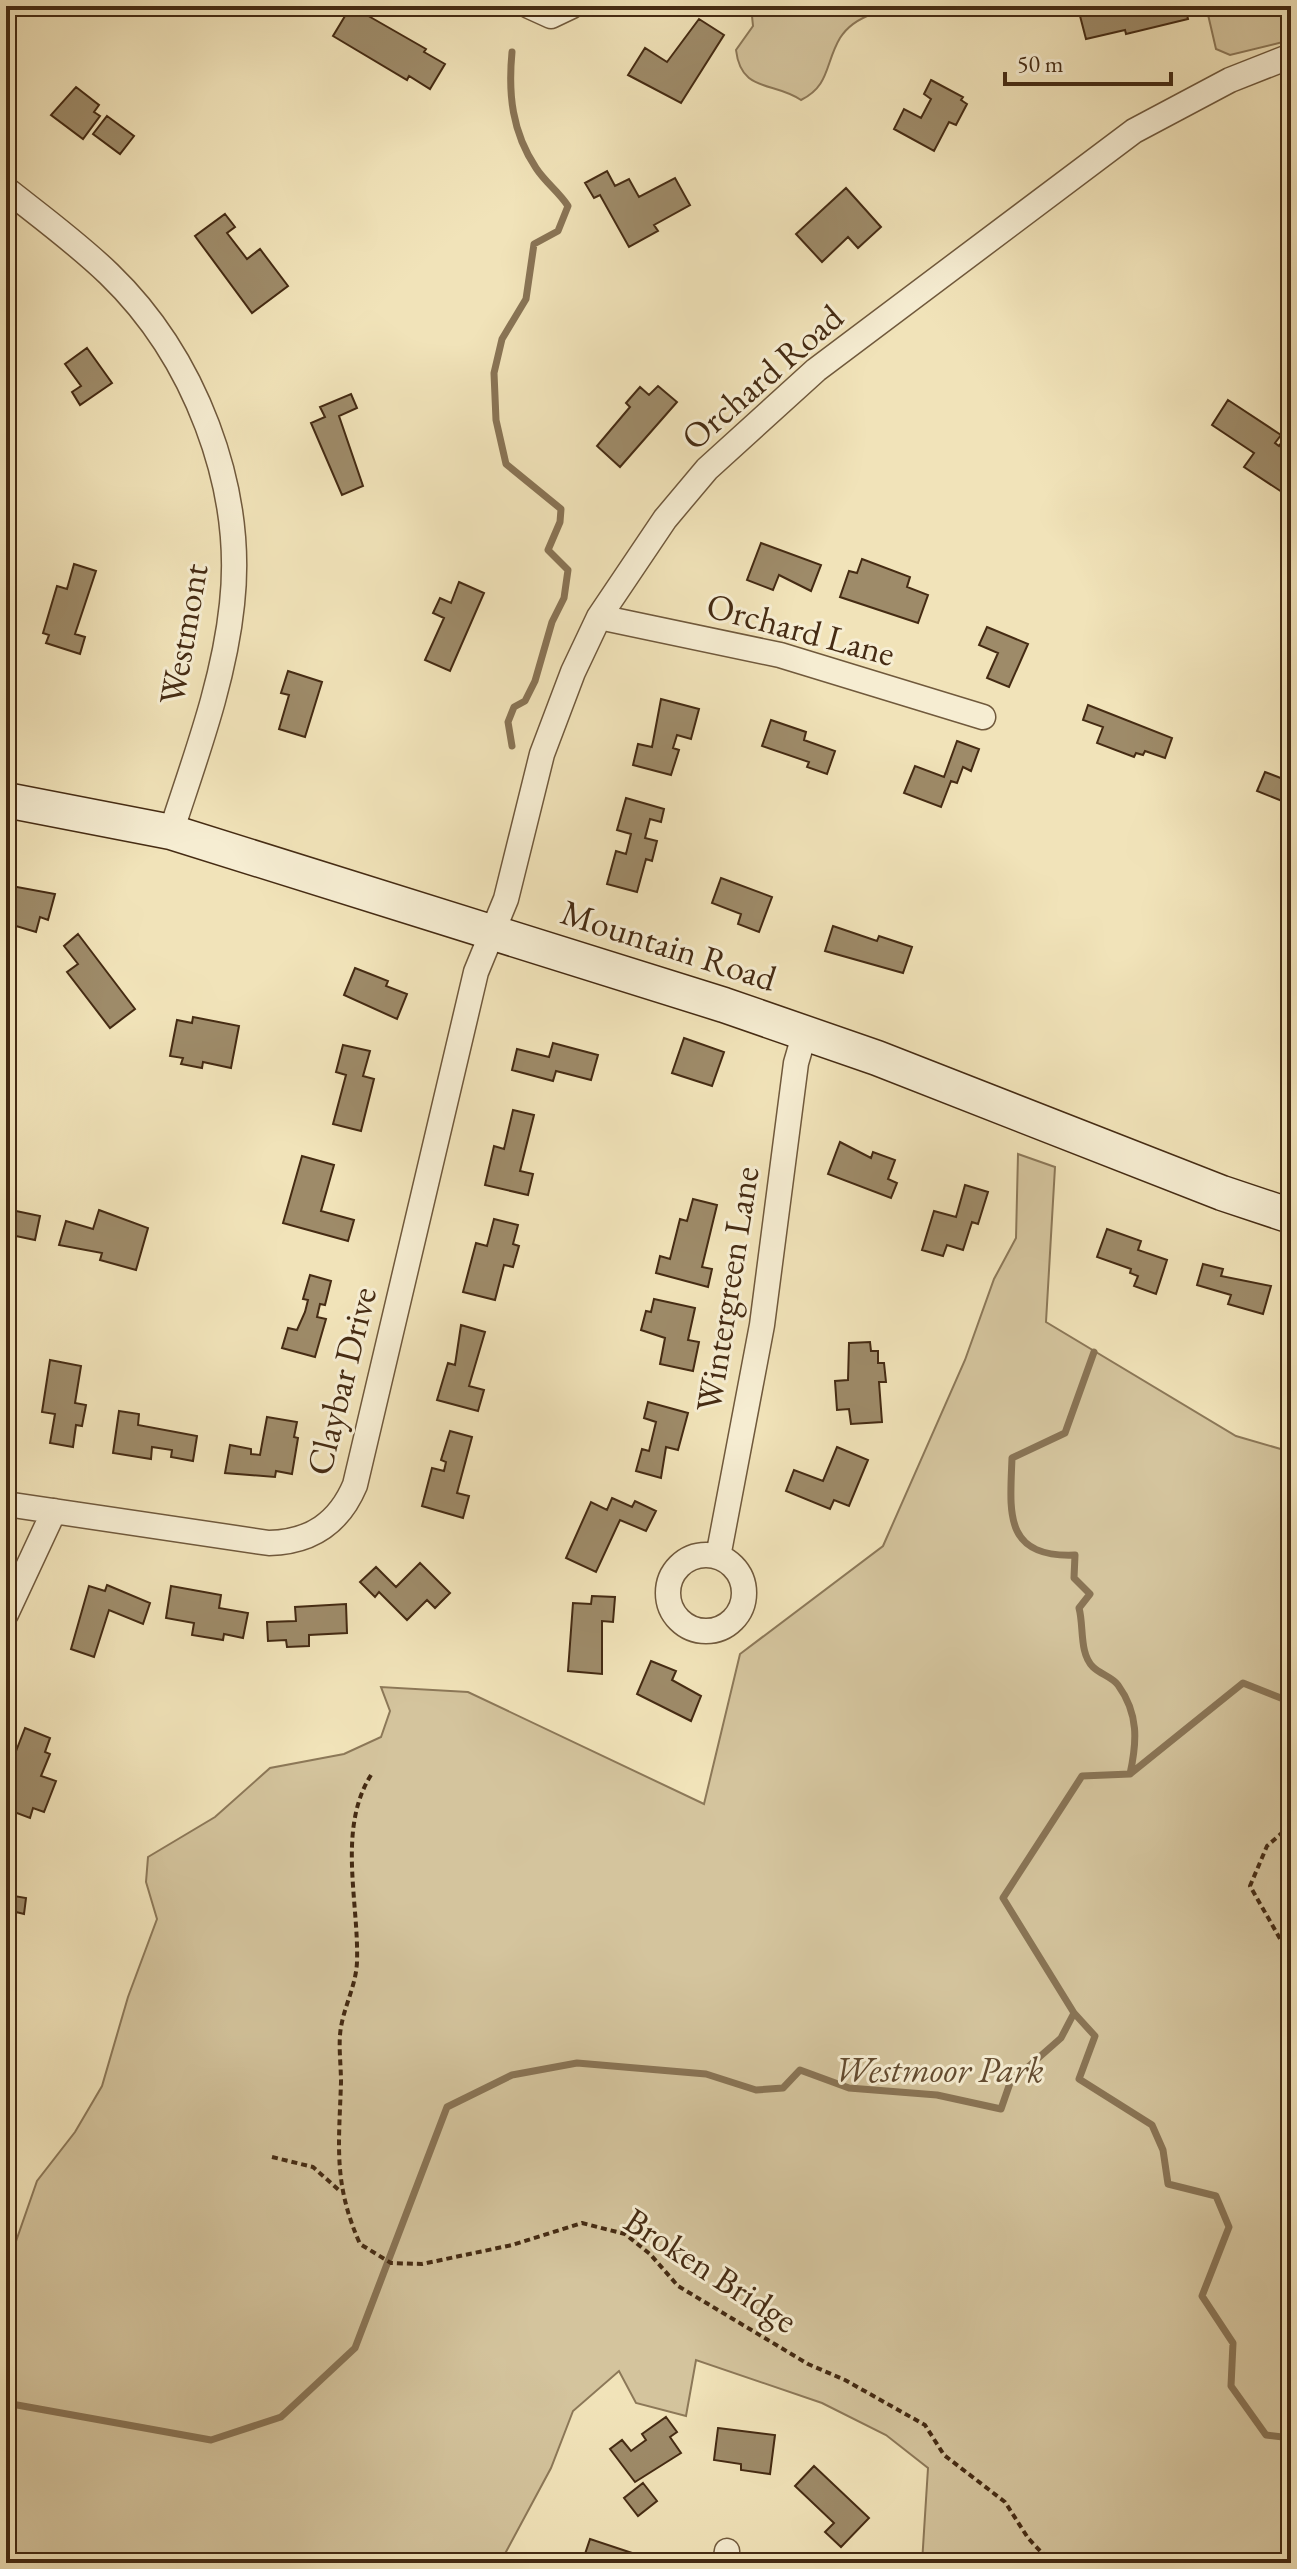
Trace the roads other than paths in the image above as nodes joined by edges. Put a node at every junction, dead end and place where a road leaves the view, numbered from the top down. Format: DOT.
graph roads {
  1 [pos="529,6"];
  2 [pos="572,6"];
  3 [pos="1291,56"];
  4 [pos="6,189"];
  5 [pos="599,617"];
  6 [pos="983,717"];
  7 [pos="6,800"];
  8 [pos="171,832"];
  9 [pos="493,931"];
  10 [pos="805,1032"];
  11 [pos="1291,1216"];
  12 [pos="6,1504"];
  13 [pos="54,1511"];
  14 [pos="718,1557"];
  15 [pos="6,1614"];
  1 -- 2 [label="street"];
  3 -- 5 [label="street, Orchard Road"];
  4 -- 8 [label="street, Westmont"];
  5 -- 6 [label="street, Orchard Lane"];
  5 -- 9 [label="street, Orchard Road"];
  7 -- 8 [label="main road, Mountain Road"];
  8 -- 9 [label="main road, Mountain Road"];
  9 -- 10 [label="main road, Mountain Road"];
  9 -- 13 [label="street, Claybar Drive"];
  10 -- 11 [label="main road, Mountain Road"];
  10 -- 14 [label="street, Wintergreen Lane"];
  12 -- 13 [label="street, Claybar Drive"];
  13 -- 15 [label="street"];
}
